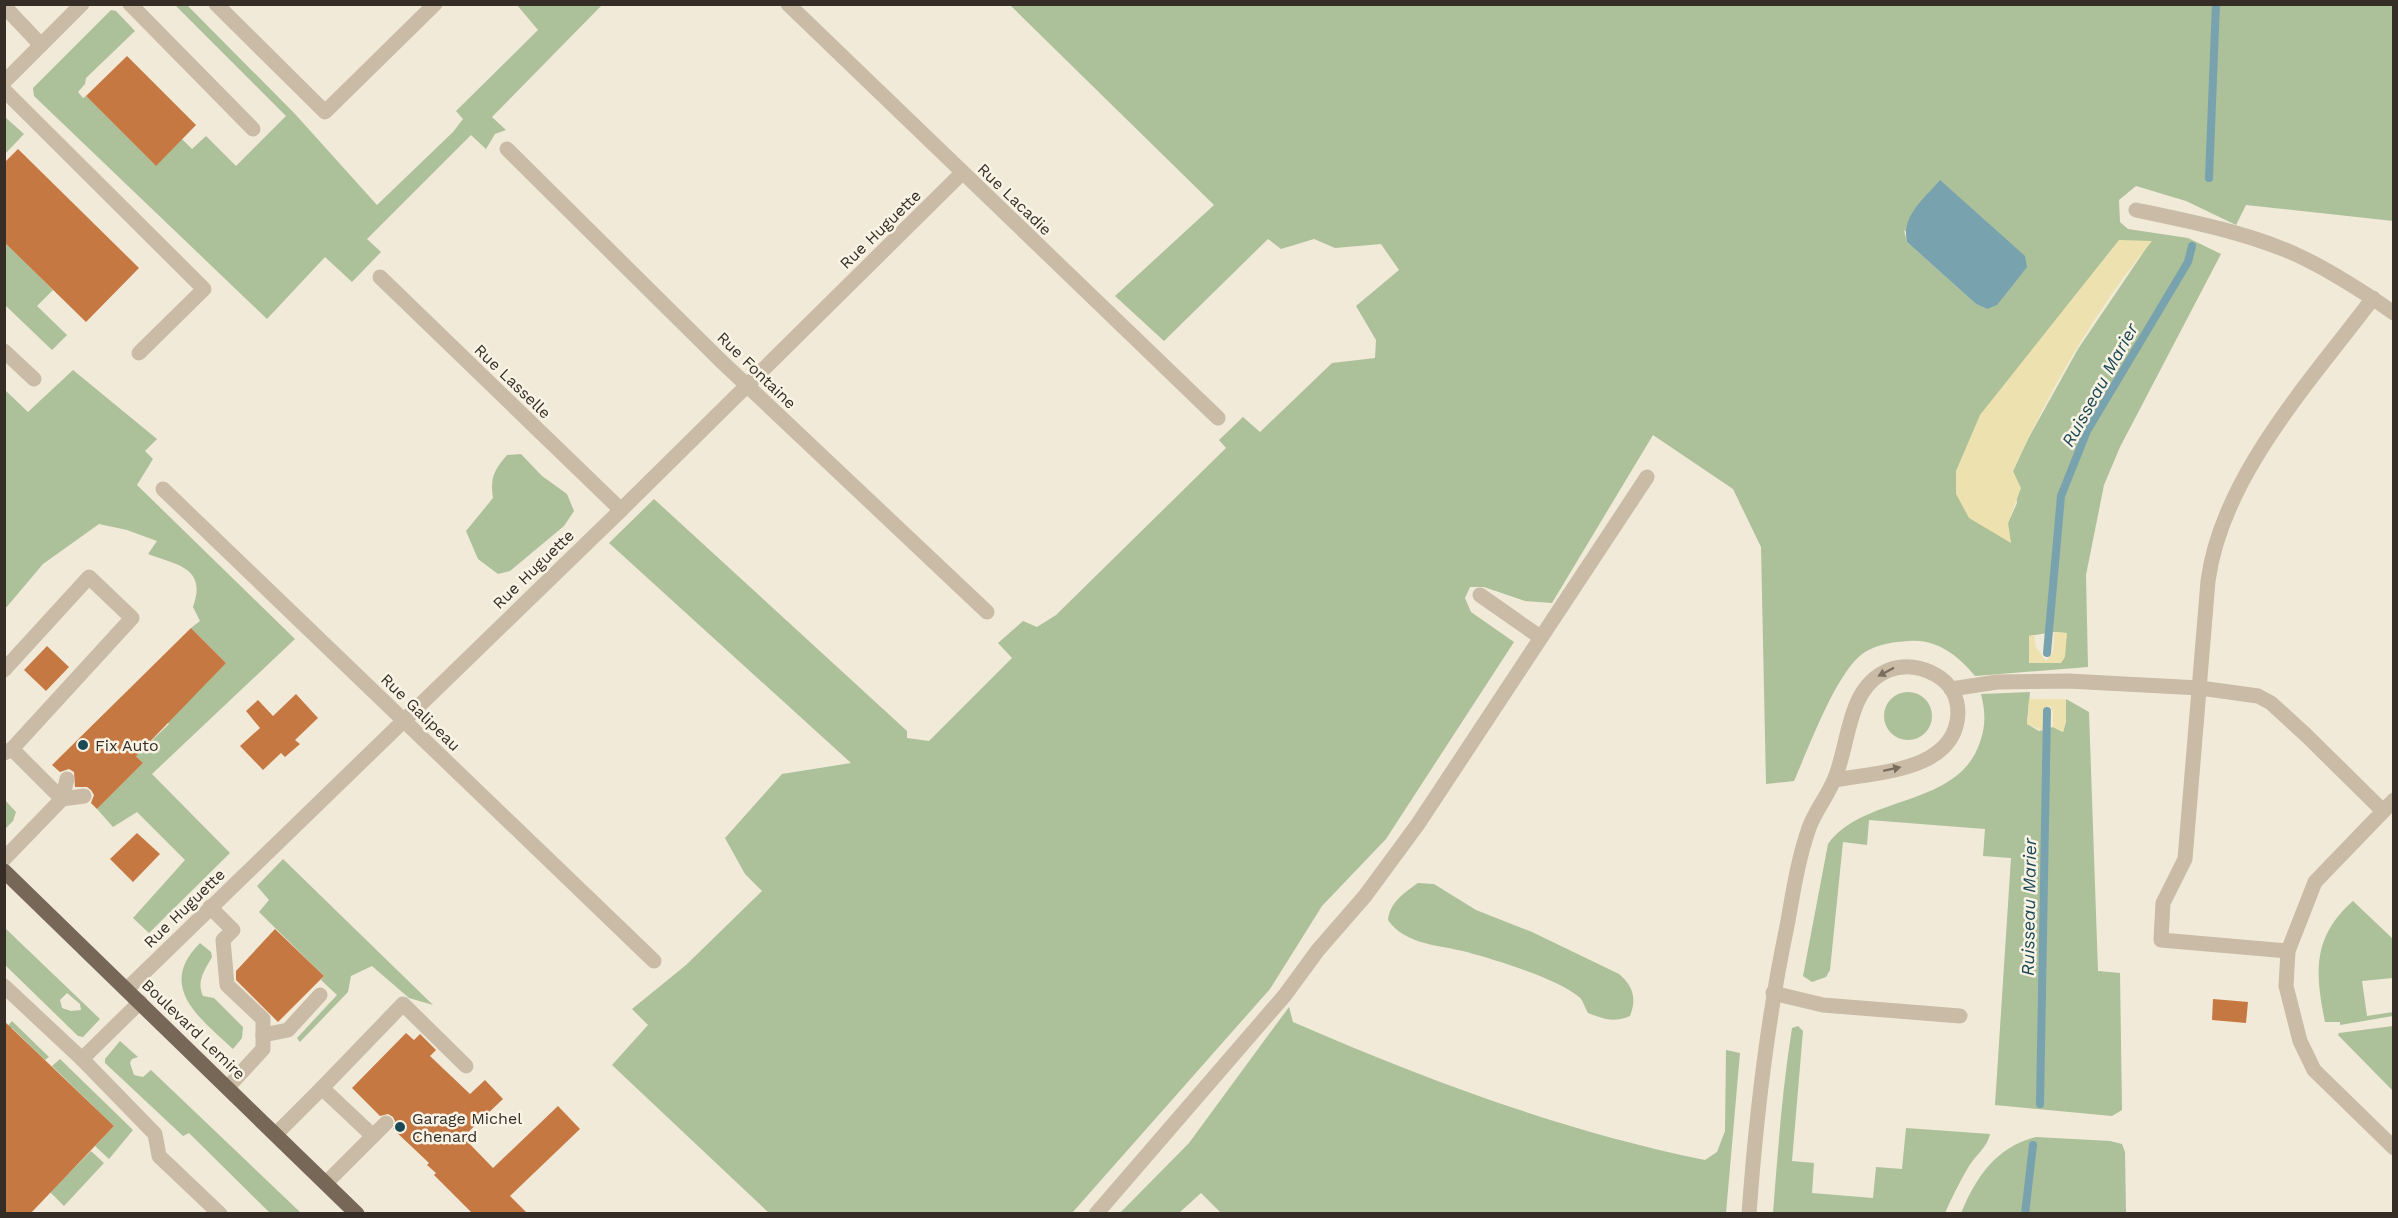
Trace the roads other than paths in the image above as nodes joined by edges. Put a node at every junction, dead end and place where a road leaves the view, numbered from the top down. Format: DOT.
graph roads {
  1 [pos="82,4"];
  2 [pos="130,4"];
  3 [pos="216,4"];
  4 [pos="788,4"];
  5 [pos="4,6"];
  6 [pos="425,8"];
  7 [pos="41,45"];
  8 [pos="4,82"];
  9 [pos="4,90"];
  10 [pos="253,129"];
  11 [pos="507,148"];
  12 [pos="962,173"];
  13 [pos="2136,210"];
  14 [pos="380,278"];
  15 [pos="2373,298"];
  16 [pos="2394,313"];
  17 [pos="4,351"];
  18 [pos="139,354"];
  19 [pos="34,379"];
  20 [pos="746,385"];
  21 [pos="1218,418"];
  22 [pos="1647,477"];
  23 [pos="163,489"];
  24 [pos="621,510"];
  25 [pos="1480,596"];
  26 [pos="987,612"];
  27 [pos="1540,637"];
  28 [pos="4,670"];
  29 [pos="2200,688"];
  30 [pos="1951,689"];
  31 [pos="403,719"];
  32 [pos="8,751"];
  33 [pos="67,779"];
  34 [pos="1835,780"];
  35 [pos="84,795"];
  36 [pos="62,799"];
  37 [pos="2388,805"];
  38 [pos="4,858"];
  39 [pos="4,871"];
  40 [pos="210,907"];
  41 [pos="2288,951"];
  42 [pos="654,962"];
  43 [pos="4,986"];
  44 [pos="127,989"];
  45 [pos="1773,993"];
  46 [pos="320,995"];
  47 [pos="140,1002"];
  48 [pos="1960,1016"];
  49 [pos="263,1035"];
  50 [pos="82,1059"];
  51 [pos="466,1066"];
  52 [pos="228,1087"];
  53 [pos="322,1088"];
  54 [pos="386,1123"];
  55 [pos="276,1134"];
  56 [pos="373,1136"];
  57 [pos="2394,1148"];
  58 [pos="326,1183"];
  59 [pos="220,1214"];
  60 [pos="357,1214"];
  61 [pos="1096,1214"];
  62 [pos="1749,1214"];
  1 -- 7 [label="street"];
  2 -- 10 [label="street"];
  3 -- 6 [label="street"];
  4 -- 12 [label="street, Rue Lacadie"];
  5 -- 7 [label="street"];
  7 -- 8 [label="street"];
  9 -- 18 [label="street"];
  11 -- 20 [label="street, Rue Fontaine"];
  12 -- 20 [label="street, Rue Huguette"];
  12 -- 21 [label="street, Rue Lacadie"];
  13 -- 15 [label="street"];
  14 -- 24 [label="street, Rue Lasselle"];
  15 -- 16 [label="street"];
  15 -- 29 [label="street"];
  17 -- 19 [label="street"];
  20 -- 24 [label="street, Rue Huguette"];
  20 -- 26 [label="street, Rue Fontaine"];
  22 -- 27 [label="street"];
  23 -- 31 [label="street, Rue Galipeau"];
  24 -- 31 [label="street, Rue Huguette"];
  25 -- 27 [label="street"];
  27 -- 61 [label="street"];
  28 -- 32 [label="street"];
  29 -- 30 [label="street"];
  29 -- 37 [label="street"];
  29 -- 41 [label="street"];
  34 -- 30 [label="street, one-way"];
  30 -- 34 [label="street, one-way"];
  31 -- 40 [label="street, Rue Huguette"];
  31 -- 42 [label="street, Rue Galipeau"];
  32 -- 36 [label="street"];
  33 -- 36 [label="street"];
  34 -- 45 [label="street"];
  35 -- 36 [label="street"];
  36 -- 38 [label="street"];
  37 -- 41 [label="street"];
  39 -- 44 [label="main road, Boulevard Lemire"];
  40 -- 44 [label="street, Rue Huguette"];
  40 -- 49 [label="street"];
  41 -- 57 [label="street"];
  43 -- 50 [label="street"];
  44 -- 47 [label="main road, Boulevard Lemire"];
  45 -- 48 [label="street"];
  45 -- 62 [label="street"];
  46 -- 49 [label="street"];
  47 -- 50 [label="street"];
  47 -- 52 [label="main road, Boulevard Lemire"];
  49 -- 52 [label="street"];
  50 -- 59 [label="street"];
  51 -- 53 [label="street"];
  52 -- 55 [label="main road, Boulevard Lemire"];
  53 -- 55 [label="street"];
  53 -- 56 [label="street"];
  54 -- 56 [label="street"];
  55 -- 58 [label="main road, Boulevard Lemire"];
  56 -- 58 [label="street"];
  58 -- 60 [label="main road, Boulevard Lemire"];
}
